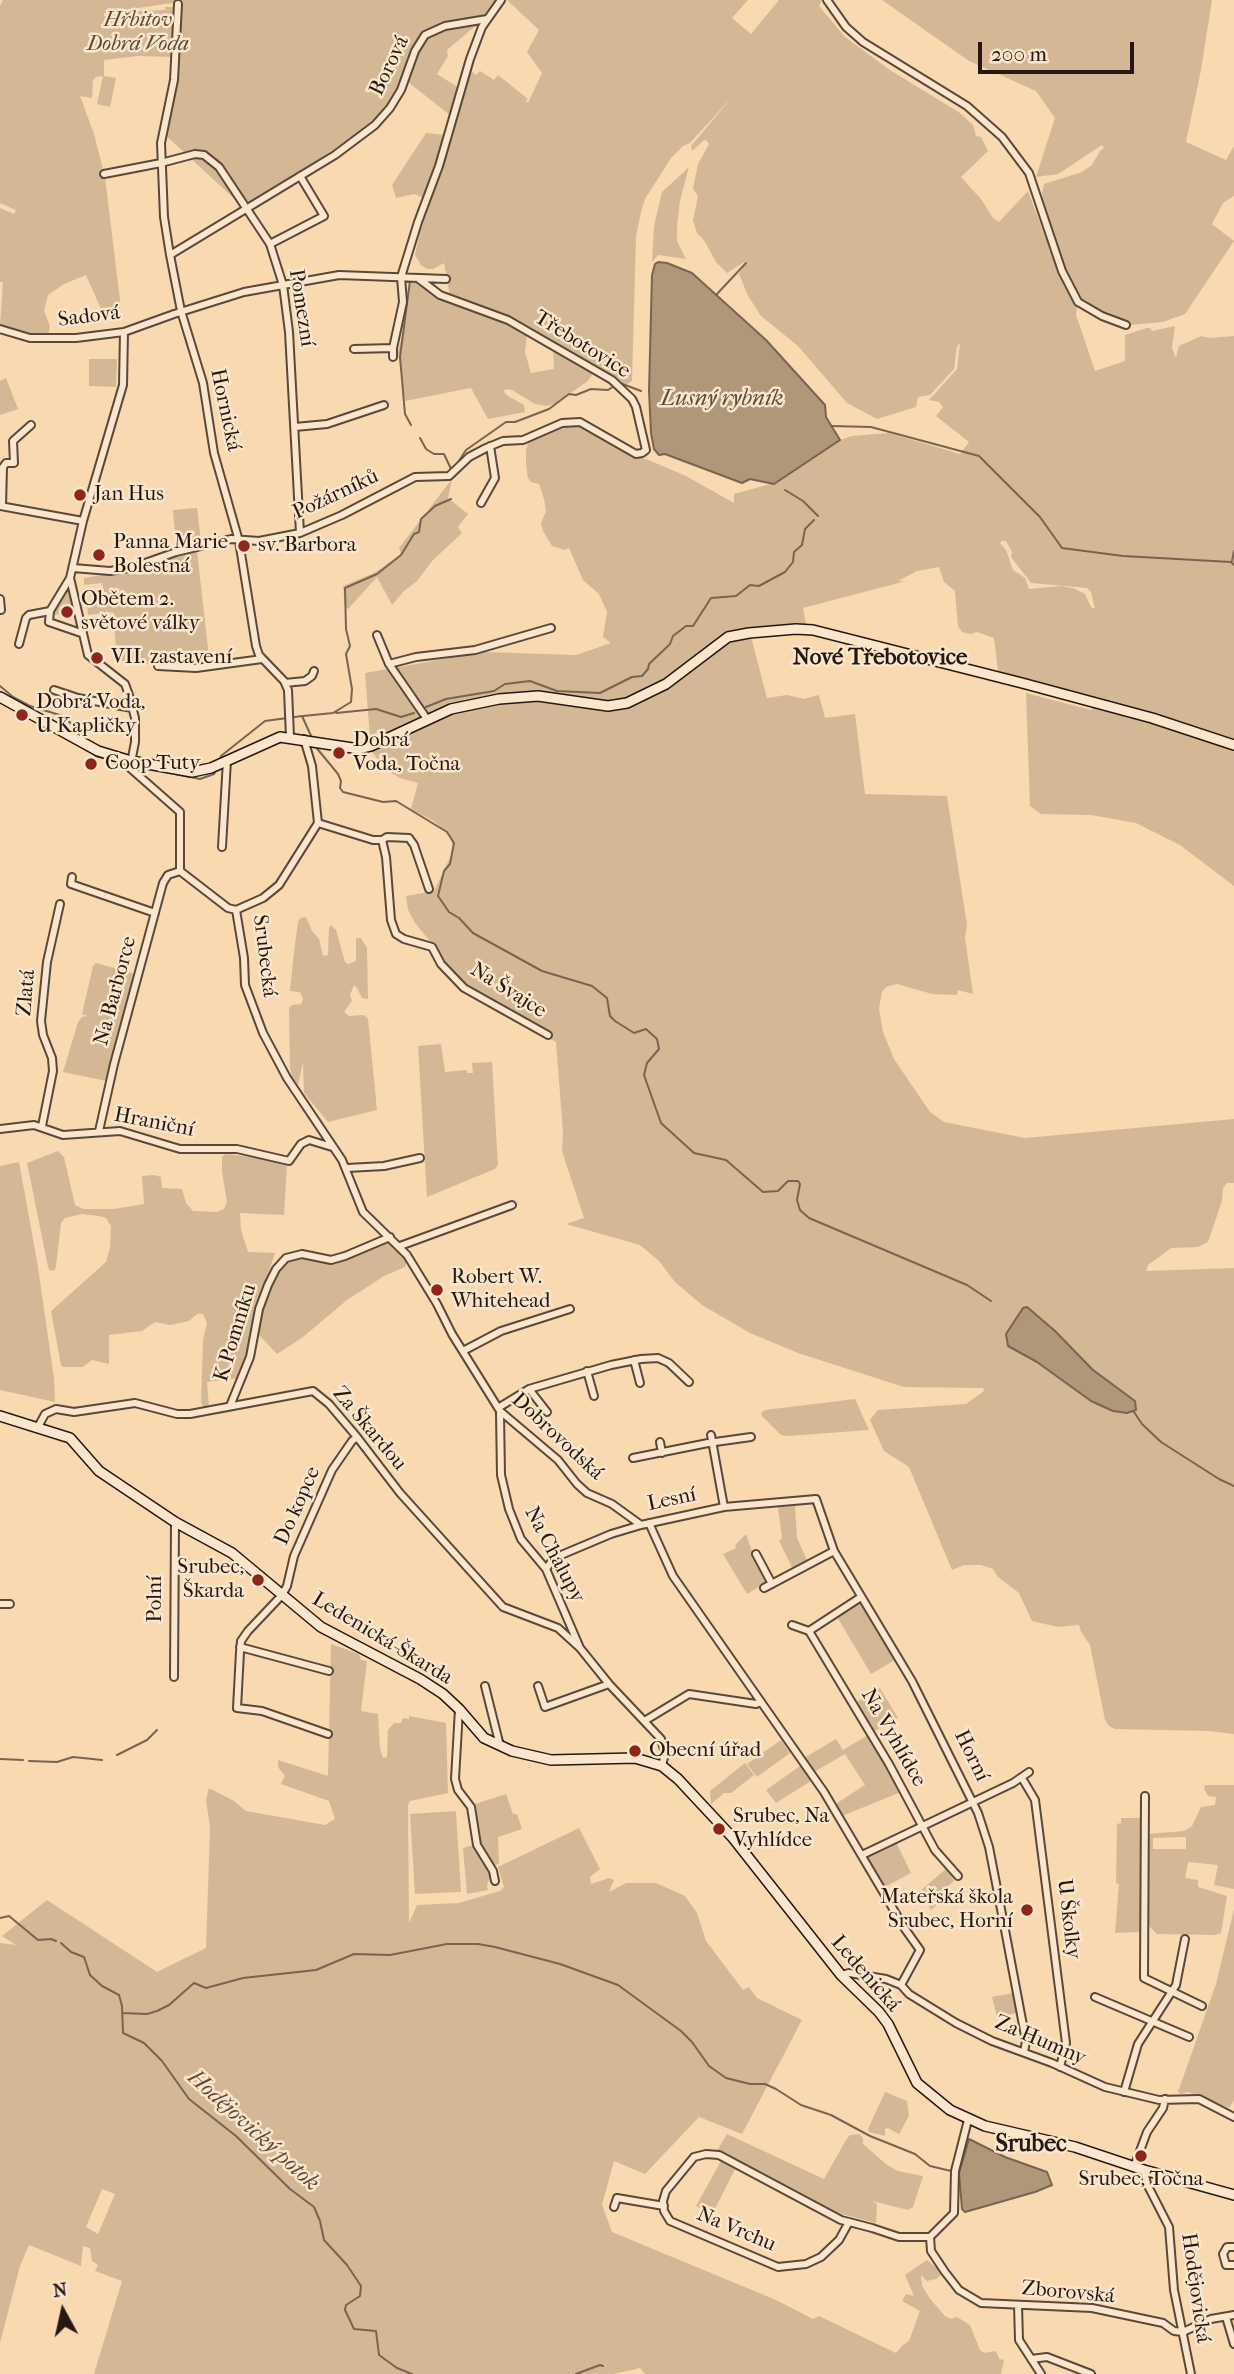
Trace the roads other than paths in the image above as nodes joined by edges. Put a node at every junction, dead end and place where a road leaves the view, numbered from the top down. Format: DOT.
graph roads {
  1 [pos="501,0"];
  2 [pos="827,0"];
  3 [pos="178,4"];
  4 [pos="487,19"];
  5 [pos="161,163"];
  6 [pos="104,174"];
  7 [pos="300,176"];
  8 [pos="247,209"];
  9 [pos="270,244"];
  10 [pos="170,255"];
  11 [pos="401,277"];
  12 [pos="419,279"];
  13 [pos="446,279"];
  14 [pos="284,285"];
  15 [pos="181,311"];
  16 [pos="1126,325"];
  17 [pos="0,329"];
  18 [pos="124,332"];
  19 [pos="393,348"];
  20 [pos="354,349"];
  21 [pos="393,357"];
  22 [pos="384,405"];
  23 [pos="31,425"];
  24 [pos="295,427"];
  25 [pos="488,447"];
  26 [pos="481,503"];
  27 [pos="1,506"];
  28 [pos="83,521"];
  29 [pos="300,533"];
  30 [pos="239,541"];
  31 [pos="73,568"];
  32 [pos="70,578"];
  33 [pos="0,599"];
  34 [pos="1,610"];
  35 [pos="50,611"];
  36 [pos="551,628"];
  37 [pos="81,633"];
  38 [pos="377,635"];
  39 [pos="19,645"];
  40 [pos="262,659"];
  41 [pos="389,664"];
  42 [pos="158,666"];
  43 [pos="314,671"];
  44 [pos="285,683"];
  45 [pos="54,690"];
  46 [pos="0,698"];
  47 [pos="132,708"];
  48 [pos="427,719"];
  49 [pos="290,737"];
  50 [pos="305,740"];
  51 [pos="1234,745"];
  52 [pos="225,761"];
  53 [pos="130,764"];
  54 [pos="318,823"];
  55 [pos="382,840"];
  56 [pos="222,847"];
  57 [pos="180,871"];
  58 [pos="72,877"];
  59 [pos="429,889"];
  60 [pos="60,904"];
  61 [pos="236,910"];
  62 [pos="155,913"];
  63 [pos="548,1035"];
  64 [pos="287,1078"];
  65 [pos="42,1126"];
  66 [pos="0,1129"];
  67 [pos="99,1131"];
  68 [pos="334,1148"];
  69 [pos="420,1158"];
  70 [pos="347,1168"];
  71 [pos="512,1205"];
  72 [pos="390,1237"];
  73 [pos="400,1246"];
  74 [pos="570,1309"];
  75 [pos="463,1351"];
  76 [pos="634,1360"];
  77 [pos="587,1371"];
  78 [pos="689,1382"];
  79 [pos="639,1383"];
  80 [pos="529,1389"];
  81 [pos="594,1396"];
  82 [pos="230,1406"];
  83 [pos="499,1410"];
  84 [pos="547,1412"];
  85 [pos="0,1416"];
  86 [pos="38,1427"];
  87 [pos="358,1437"];
  88 [pos="751,1437"];
  89 [pos="711,1439"];
  90 [pos="660,1442"];
  91 [pos="662,1453"];
  92 [pos="633,1458"];
  93 [pos="816,1499"];
  94 [pos="724,1507"];
  95 [pos="175,1521"];
  96 [pos="649,1523"];
  97 [pos="641,1525"];
  98 [pos="834,1551"];
  99 [pos="756,1554"];
  100 [pos="546,1569"];
  101 [pos="772,1584"];
  102 [pos="764,1588"];
  103 [pos="282,1595"];
  104 [pos="860,1597"];
  105 [pos="0,1604"];
  106 [pos="10,1604"];
  107 [pos="792,1625"];
  108 [pos="809,1630"];
  109 [pos="240,1647"];
  110 [pos="580,1648"];
  111 [pos="329,1671"];
  112 [pos="174,1677"];
  113 [pos="609,1684"];
  114 [pos="485,1686"];
  115 [pos="538,1686"];
  116 [pos="761,1702"];
  117 [pos="460,1709"];
  118 [pos="646,1720"];
  119 [pos="325,1722"];
  120 [pos="500,1746"];
  121 [pos="662,1766"];
  122 [pos="1029,1772"];
  123 [pos="1022,1778"];
  124 [pos="1145,1796"];
  125 [pos="974,1802"];
  126 [pos="921,1826"];
  127 [pos="862,1855"];
  128 [pos="958,1876"];
  129 [pos="495,1881"];
  130 [pos="1185,1939"];
  131 [pos="841,1975"];
  132 [pos="901,1985"];
  133 [pos="1171,1991"];
  134 [pos="1095,1997"];
  135 [pos="1202,2006"];
  136 [pos="1153,2021"];
  137 [pos="1189,2038"];
  138 [pos="1024,2052"];
  139 [pos="1060,2067"];
  140 [pos="1124,2092"];
  141 [pos="1165,2099"];
  142 [pos="1234,2117"];
  143 [pos="968,2120"];
  144 [pos="1134,2167"];
  145 [pos="1144,2170"];
  146 [pos="1234,2195"];
  147 [pos="664,2206"];
  148 [pos="614,2207"];
  149 [pos="849,2222"];
  150 [pos="930,2237"];
  151 [pos="1234,2247"];
  152 [pos="1234,2265"];
  153 [pos="1017,2305"];
  154 [pos="1234,2315"];
  155 [pos="1226,2317"];
  156 [pos="1183,2332"];
  157 [pos="1234,2344"];
  158 [pos="1031,2359"];
  159 [pos="1041,2374"];
  160 [pos="1091,2374"];
  161 [pos="1191,2374"];
  1 -- 4 [label="street"];
  2 -- 16 [label="street"];
  3 -- 5 [label="street, Hornická"];
  4 -- 7 [label="street, Borová"];
  4 -- 11 [label="street"];
  5 -- 6 [label="street"];
  5 -- 8 [label="street, Pomezní"];
  5 -- 10 [label="street, Hornická"];
  7 -- 8 [label="street, Borová"];
  7 -- 9 [label="street"];
  8 -- 9 [label="street, Pomezní"];
  8 -- 10 [label="street, Borová"];
  9 -- 14 [label="street, Pomezní"];
  10 -- 15 [label="street, Hornická"];
  11 -- 12 [label="street, Sadová"];
  11 -- 14 [label="street, Sadová"];
  11 -- 19 [label="street"];
  12 -- 13 [label="street, Sadová"];
  12 -- 25 [label="street, Třebotovice"];
  14 -- 15 [label="street, Sadová"];
  14 -- 24 [label="street, Pomezní"];
  15 -- 18 [label="street, Sadová"];
  15 -- 30 [label="street, Hornická"];
  17 -- 18 [label="street, Sadová"];
  18 -- 28 [label="street"];
  19 -- 20 [label="street"];
  19 -- 21 [label="street"];
  22 -- 24 [label="street"];
  23 -- 27 [label="street"];
  24 -- 29 [label="street, Pomezní"];
  25 -- 26 [label="street"];
  25 -- 29 [label="street, Požárníků"];
  27 -- 28 [label="street"];
  28 -- 31 [label="street"];
  29 -- 30 [label="street, Požárníků"];
  30 -- 31 [label="street, Požárníků"];
  30 -- 40 [label="street, Hornická"];
  31 -- 32 [label="street"];
  32 -- 35 [label="street"];
  32 -- 37 [label="street"];
  33 -- 34 [label="street"];
  35 -- 37 [label="street"];
  35 -- 39 [label="street"];
  36 -- 41 [label="street"];
  37 -- 47 [label="street"];
  38 -- 41 [label="street"];
  40 -- 42 [label="street"];
  40 -- 44 [label="street, Hornická"];
  41 -- 48 [label="street"];
  43 -- 44 [label="street"];
  44 -- 49 [label="street"];
  45 -- 47 [label="street"];
  46 -- 53 [label="main road"];
  47 -- 53 [label="street"];
  48 -- 50 [label="main road"];
  48 -- 51 [label="main road"];
  49 -- 50 [label="main road"];
  49 -- 52 [label="main road"];
  50 -- 54 [label="street"];
  52 -- 53 [label="main road"];
  52 -- 56 [label="street"];
  53 -- 57 [label="street"];
  54 -- 55 [label="street"];
  54 -- 61 [label="street, Srubecká"];
  55 -- 59 [label="street"];
  55 -- 63 [label="street, Na Švajce"];
  57 -- 61 [label="street"];
  57 -- 62 [label="street, Na Barborce"];
  58 -- 62 [label="street"];
  60 -- 65 [label="street, Zlatá"];
  61 -- 64 [label="street, Srubecká"];
  62 -- 67 [label="street, Na Barborce"];
  64 -- 68 [label="street, Dobrovodská"];
  65 -- 66 [label="street, Hraniční"];
  65 -- 67 [label="street, Hraniční"];
  67 -- 68 [label="street, Hraniční"];
  68 -- 70 [label="street, Dobrovodská"];
  69 -- 70 [label="street"];
  70 -- 72 [label="street, Dobrovodská"];
  71 -- 73 [label="street"];
  72 -- 73 [label="street, Dobrovodská"];
  72 -- 82 [label="street, K Pomníku"];
  73 -- 75 [label="street, Dobrovodská"];
  74 -- 75 [label="street"];
  75 -- 83 [label="street, Dobrovodská"];
  76 -- 77 [label="street"];
  76 -- 78 [label="street"];
  76 -- 79 [label="street"];
  77 -- 80 [label="street"];
  77 -- 81 [label="street"];
  80 -- 83 [label="street"];
  80 -- 84 [label="street"];
  82 -- 86 [label="street, Za Škardou"];
  82 -- 87 [label="street, Za Škardou"];
  83 -- 97 [label="street, Dobrovodská"];
  83 -- 100 [label="street, Na Chalupy"];
  85 -- 86 [label="main road, Ledenická-Škarda"];
  86 -- 95 [label="main road, Ledenická-Škarda"];
  87 -- 103 [label="street, Do kopce"];
  87 -- 110 [label="street, Za Škardou"];
  88 -- 89 [label="street"];
  89 -- 91 [label="street"];
  89 -- 94 [label="street"];
  90 -- 91 [label="street"];
  91 -- 92 [label="street"];
  93 -- 94 [label="street, Lesní"];
  93 -- 98 [label="street, Horní"];
  94 -- 96 [label="street, Lesní"];
  95 -- 103 [label="main road, Ledenická-Škarda"];
  95 -- 112 [label="street, Polní"];
  96 -- 97 [label="street, Lesní"];
  96 -- 116 [label="street"];
  97 -- 100 [label="street, Lesní"];
  98 -- 101 [label="street"];
  98 -- 104 [label="street, Horní"];
  99 -- 101 [label="street"];
  100 -- 110 [label="street, Na Chalupy"];
  101 -- 102 [label="street"];
  103 -- 109 [label="street"];
  103 -- 117 [label="main road, Ledenická-Škarda"];
  104 -- 108 [label="street"];
  104 -- 125 [label="street, Horní"];
  105 -- 106 [label="street"];
  107 -- 108 [label="street"];
  108 -- 126 [label="street, Na Vyhlídce"];
  109 -- 111 [label="street"];
  109 -- 119 [label="street"];
  110 -- 113 [label="street, Na Chalupy"];
  113 -- 115 [label="street"];
  113 -- 118 [label="street, Na Chalupy"];
  114 -- 120 [label="street"];
  116 -- 118 [label="street"];
  116 -- 127 [label="street"];
  117 -- 120 [label="main road, Ledenická-Škarda"];
  117 -- 129 [label="street"];
  118 -- 121 [label="street, Na Chalupy"];
  120 -- 121 [label="main road, Ledenická-Škarda"];
  121 -- 131 [label="main road, Ledenická"];
  122 -- 123 [label="street"];
  123 -- 125 [label="street"];
  123 -- 139 [label="street, U Školky"];
  124 -- 133 [label="street"];
  125 -- 126 [label="street"];
  125 -- 138 [label="street, Horní"];
  126 -- 127 [label="street"];
  126 -- 128 [label="street, Na Vyhlídce"];
  127 -- 132 [label="street"];
  130 -- 133 [label="street"];
  131 -- 132 [label="street, Za Humny"];
  131 -- 143 [label="main road, Ledenická"];
  132 -- 138 [label="street, Za Humny"];
  133 -- 135 [label="street"];
  133 -- 136 [label="street"];
  134 -- 136 [label="street"];
  136 -- 137 [label="street"];
  136 -- 140 [label="street"];
  138 -- 139 [label="street, Za Humny"];
  139 -- 140 [label="street, Za Humny"];
  140 -- 141 [label="street, Za Humny"];
  141 -- 142 [label="street, Za Humny"];
  141 -- 144 [label="street"];
  143 -- 144 [label="main road, Ledenická"];
  143 -- 150 [label="street"];
  144 -- 145 [label="main road, Ledenická"];
  145 -- 146 [label="main road, Ledenická"];
  145 -- 156 [label="street, Hodějovická"];
  147 -- 148 [label="street"];
  147 -- 149 [label="street, Na Vrchu"];
  147 -- 149 [label="street"];
  149 -- 150 [label="street"];
  150 -- 153 [label="street, Zborovská"];
  151 -- 152 [label="street"];
  153 -- 156 [label="street, Zborovská"];
  153 -- 158 [label="street"];
  154 -- 155 [label="street"];
  155 -- 156 [label="street"];
  155 -- 157 [label="street"];
  156 -- 161 [label="street, Hodějovická"];
  158 -- 159 [label="street"];
  158 -- 160 [label="street"];
}
